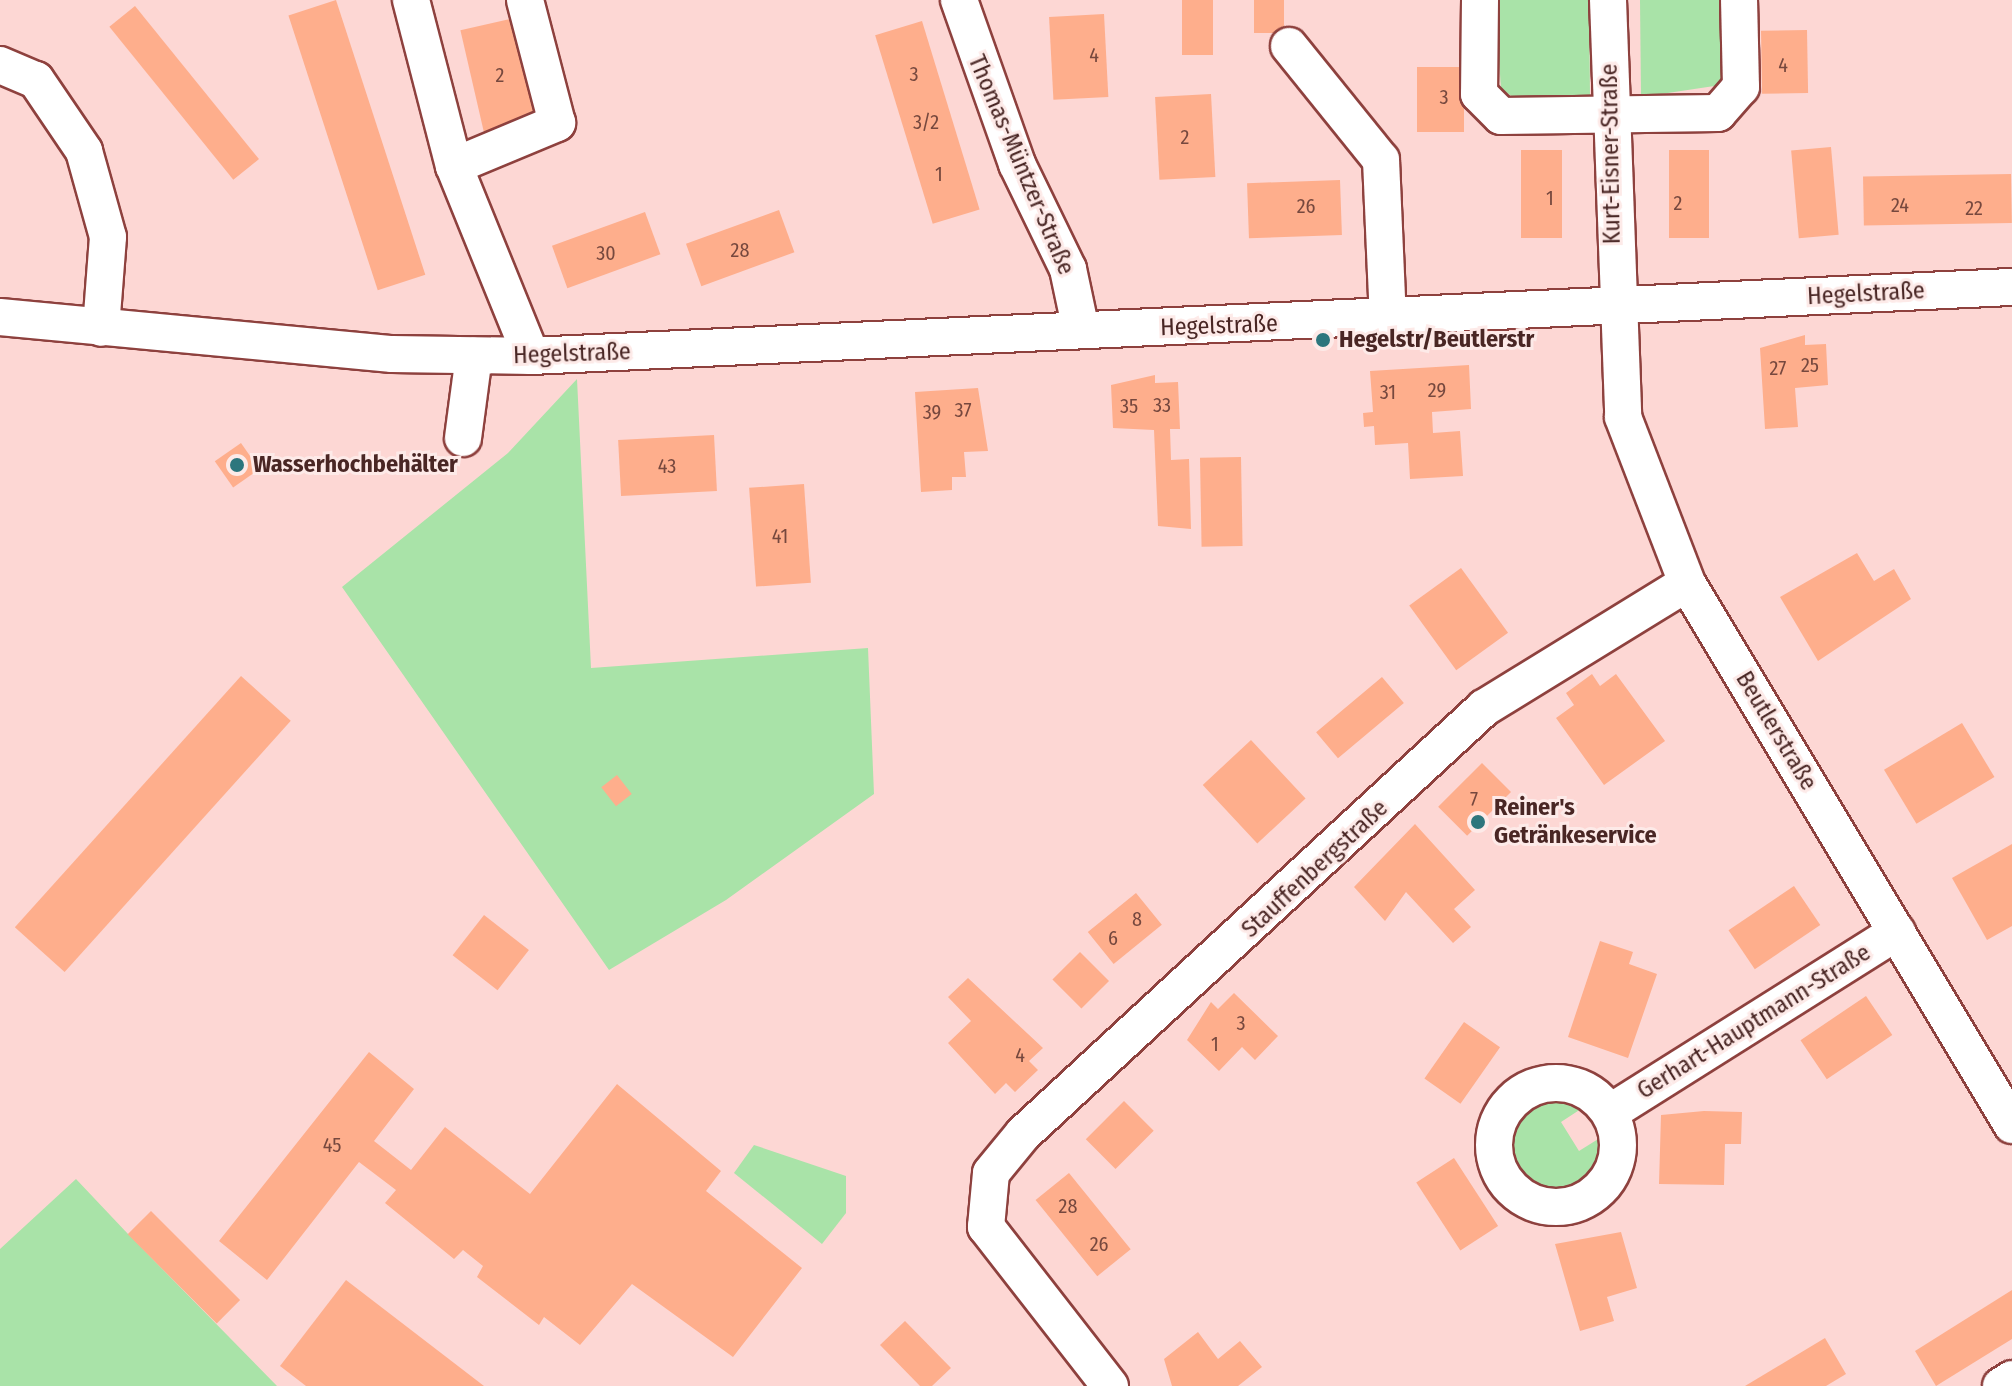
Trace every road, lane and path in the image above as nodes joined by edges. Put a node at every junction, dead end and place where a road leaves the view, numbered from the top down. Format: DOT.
graph roads {
  1 [pos="411,0"];
  2 [pos="525,0"];
  3 [pos="959,0"];
  4 [pos="1480,0"];
  5 [pos="1608,0"];
  6 [pos="1739,0"];
  7 [pos="1289,46"];
  8 [pos="0,65"];
  9 [pos="1611,114"];
  10 [pos="454,166"];
  11 [pos="2012,287"];
  12 [pos="1614,308"];
  13 [pos="0,317"];
  14 [pos="1388,319"];
  15 [pos="101,328"];
  16 [pos="1081,330"];
  17 [pos="474,356"];
  18 [pos="531,356"];
  19 [pos="463,438"];
  20 [pos="1687,583"];
  21 [pos="1897,932"];
  22 [pos="1611,1112"];
  23 [pos="2012,1125"];
  24 [pos="2012,1379"];
  25 [pos="1110,1386"];
  26 [pos="2001,1386"];
  1 -- 10 [label="street"];
  2 -- 10 [label="street"];
  3 -- 16 [label="street, Thomas-Müntzer-Straße"];
  4 -- 9 [label="street"];
  5 -- 9 [label="street, Kurt-Eisner-Straße"];
  6 -- 9 [label="street"];
  7 -- 14 [label="street"];
  8 -- 15 [label="street"];
  9 -- 12 [label="street, Kurt-Eisner-Straße"];
  10 -- 18 [label="street"];
  11 -- 12 [label="street, Hegelstraße"];
  12 -- 14 [label="street, Hegelstraße"];
  12 -- 20 [label="street, Beutlerstraße"];
  13 -- 15 [label="street, Hegelstraße"];
  14 -- 16 [label="street, Hegelstraße"];
  15 -- 17 [label="street, Hegelstraße"];
  16 -- 18 [label="street, Hegelstraße"];
  17 -- 18 [label="street, Hegelstraße"];
  17 -- 19 [label="street"];
  20 -- 21 [label="street, Beutlerstraße"];
  20 -- 25 [label="street, Stauffenbergstraße"];
  21 -- 22 [label="street, Gerhart-Hauptmann-Straße"];
  21 -- 23 [label="street, Beutlerstraße"];
  24 -- 26 [label="street"];
}
